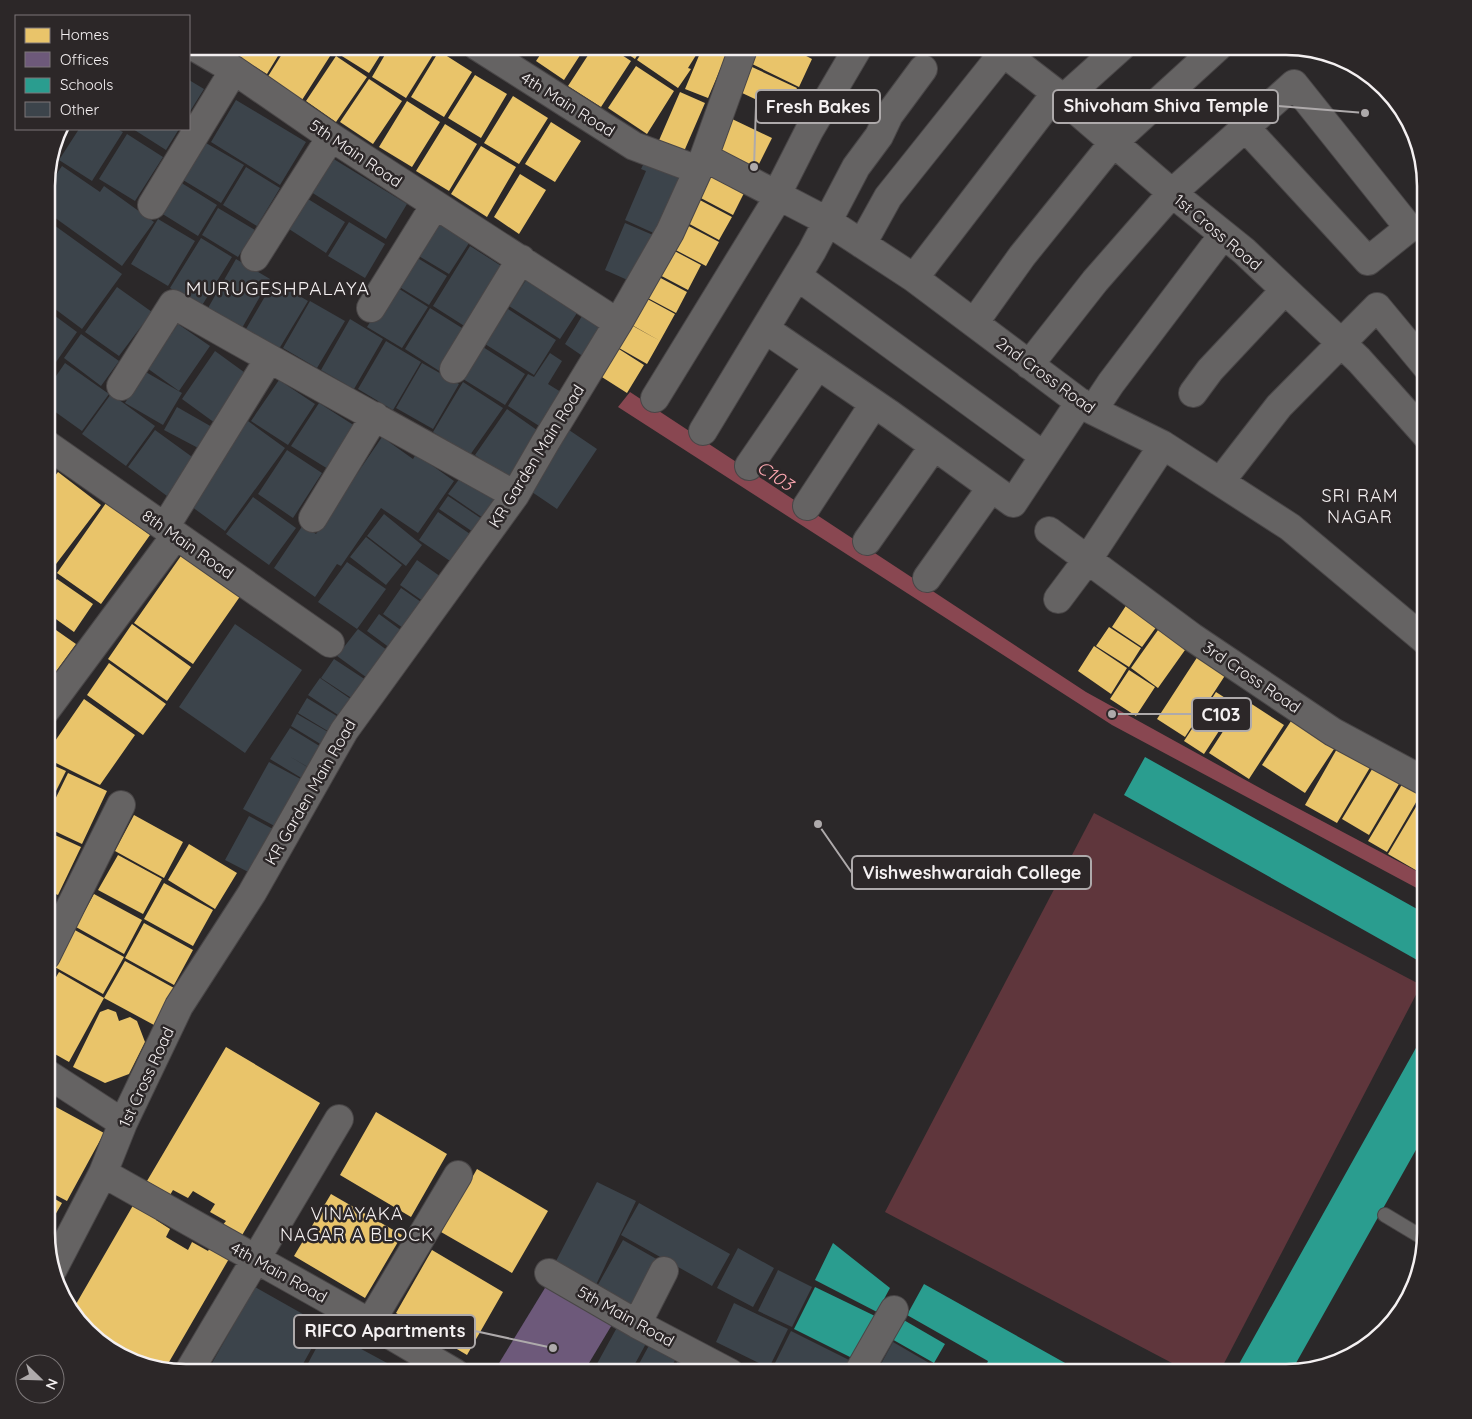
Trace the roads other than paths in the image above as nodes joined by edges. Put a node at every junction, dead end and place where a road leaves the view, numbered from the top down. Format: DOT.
graph roads {
  1 [pos="208,55"];
  2 [pos="492,55"];
  3 [pos="741,55"];
  4 [pos="854,55"];
  5 [pos="998,55"];
  6 [pos="1010,55"];
  7 [pos="1111,55"];
  8 [pos="1208,55"];
  9 [pos="923,69"];
  10 [pos="234,70"];
  11 [pos="1059,96"];
  12 [pos="1245,127"];
  13 [pos="331,137"];
  14 [pos="1114,142"];
  15 [pos="634,146"];
  16 [pos="701,163"];
  17 [pos="1172,194"];
  18 [pos="778,195"];
  19 [pos="152,205"];
  20 [pos="435,205"];
  21 [pos="827,221"];
  22 [pos="1223,235"];
  23 [pos="862,244"];
  24 [pos="256,257"];
  25 [pos="520,260"];
  26 [pos="797,276"];
  27 [pos="914,278"];
  28 [pos="1285,290"];
  29 [pos="371,308"];
  30 [pos="618,323"];
  31 [pos="974,323"];
  32 [pos="765,329"];
  33 [pos="1340,342"];
  34 [pos="1417,355"];
  35 [pos="269,359"];
  36 [pos="818,365"];
  37 [pos="1029,365"];
  38 [pos="454,369"];
  39 [pos="121,386"];
  40 [pos="1193,393"];
  41 [pos="655,398"];
  42 [pos="874,404"];
  43 [pos="1086,406"];
  44 [pos="375,416"];
  45 [pos="1417,425"];
  46 [pos="702,431"];
  47 [pos="1163,445"];
  48 [pos="934,446"];
  49 [pos="55,451"];
  50 [pos="1044,456"];
  51 [pos="749,466"];
  52 [pos="1220,482"];
  53 [pos="991,488"];
  54 [pos="515,496"];
  55 [pos="807,506"];
  56 [pos="313,518"];
  57 [pos="170,531"];
  58 [pos="1049,531"];
  59 [pos="867,541"];
  60 [pos="1088,559"];
  61 [pos="926,578"];
  62 [pos="1058,599"];
  63 [pos="1417,633"];
  64 [pos="330,643"];
  65 [pos="55,697"];
  66 [pos="1417,777"];
  67 [pos="121,805"];
  68 [pos="252,893"];
  69 [pos="55,938"];
  70 [pos="55,1079"];
  71 [pos="339,1119"];
  72 [pos="124,1123"];
  73 [pos="103,1173"];
  74 [pos="458,1175"];
  75 [pos="1385,1215"];
  76 [pos="1417,1234"];
  77 [pos="58,1259"];
  78 [pos="256,1259"];
  79 [pos="664,1271"];
  80 [pos="549,1273"];
  81 [pos="894,1310"];
  82 [pos="370,1323"];
  83 [pos="638,1324"];
  84 [pos="193,1364"];
  85 [pos="425,1364"];
  86 [pos="713,1364"];
  87 [pos="863,1364"];
  1 -- 10 [label="street, 5th Main Road"];
  2 -- 15 [label="street, 4th Main Road"];
  3 -- 16 [label="street, KR Garden Main Road"];
  4 -- 18 [label="street"];
  5 -- 23 [label="street"];
  6 -- 11 [label="street, 1st Cross Road"];
  7 -- 11 [label="street"];
  8 -- 14 [label="street"];
  9 -- 21 [label="street"];
  10 -- 13 [label="street, 5th Main Road"];
  10 -- 19 [label="street"];
  11 -- 14 [label="street, 1st Cross Road"];
  11 -- 27 [label="street"];
  12 -- 12 [label="street"];
  12 -- 17 [label="street"];
  13 -- 20 [label="street, 5th Main Road"];
  13 -- 24 [label="street"];
  14 -- 17 [label="street, 1st Cross Road"];
  14 -- 31 [label="street"];
  15 -- 16 [label="street, 2nd Cross Road"];
  16 -- 18 [label="street, 2nd Cross Road"];
  16 -- 30 [label="street, KR Garden Main Road"];
  17 -- 22 [label="street, 1st Cross Road"];
  17 -- 37 [label="street"];
  18 -- 21 [label="street, 2nd Cross Road"];
  18 -- 41 [label="street"];
  20 -- 25 [label="street, 5th Main Road"];
  20 -- 29 [label="street"];
  21 -- 23 [label="street, 2nd Cross Road"];
  21 -- 26 [label="street"];
  22 -- 28 [label="street, 1st Cross Road"];
  22 -- 43 [label="street"];
  23 -- 27 [label="street, 2nd Cross Road"];
  25 -- 30 [label="street, 5th Main Road"];
  25 -- 38 [label="street"];
  26 -- 32 [label="street"];
  26 -- 50 [label="street"];
  27 -- 31 [label="street, 2nd Cross Road"];
  28 -- 33 [label="street, 1st Cross Road"];
  28 -- 40 [label="street"];
  30 -- 54 [label="street, KR Garden Main Road"];
  31 -- 37 [label="street, 2nd Cross Road"];
  32 -- 36 [label="street"];
  32 -- 46 [label="street"];
  33 -- 34 [label="street"];
  33 -- 45 [label="street, 1st Cross Road"];
  33 -- 52 [label="street"];
  35 -- 39 [label="street"];
  35 -- 44 [label="street"];
  35 -- 57 [label="street"];
  36 -- 42 [label="street"];
  36 -- 51 [label="street"];
  37 -- 43 [label="street, 2nd Cross Road"];
  42 -- 48 [label="street"];
  42 -- 55 [label="street"];
  43 -- 47 [label="street, 2nd Cross Road"];
  43 -- 50 [label="street"];
  44 -- 54 [label="street"];
  44 -- 56 [label="street"];
  47 -- 52 [label="street, 2nd Cross Road"];
  47 -- 60 [label="street"];
  48 -- 53 [label="street"];
  48 -- 59 [label="street"];
  49 -- 57 [label="street, 8th Main Road"];
  50 -- 53 [label="street"];
  52 -- 63 [label="street, 2nd Cross Road"];
  53 -- 61 [label="street"];
  54 -- 68 [label="street, KR Garden Main Road"];
  57 -- 64 [label="street, 8th Main Road"];
  57 -- 65 [label="street"];
  58 -- 60 [label="street, 3rd Cross Road"];
  60 -- 62 [label="street"];
  60 -- 66 [label="street, 3rd Cross Road"];
  67 -- 69 [label="street"];
  68 -- 72 [label="street, 1st Cross Road"];
  70 -- 72 [label="street"];
  71 -- 78 [label="street"];
  72 -- 73 [label="street, 1st Cross Road"];
  73 -- 77 [label="street, 1st Cross Road"];
  73 -- 78 [label="street, 4th Main Road"];
  74 -- 82 [label="street"];
  75 -- 76 [label="lane"];
  78 -- 82 [label="street, 4th Main Road"];
  78 -- 84 [label="street"];
  79 -- 83 [label="street"];
  80 -- 83 [label="street, 5th Main Road"];
  81 -- 87 [label="street"];
  82 -- 85 [label="street, 4th Main Road"];
  83 -- 86 [label="street, 5th Main Road"];
}
